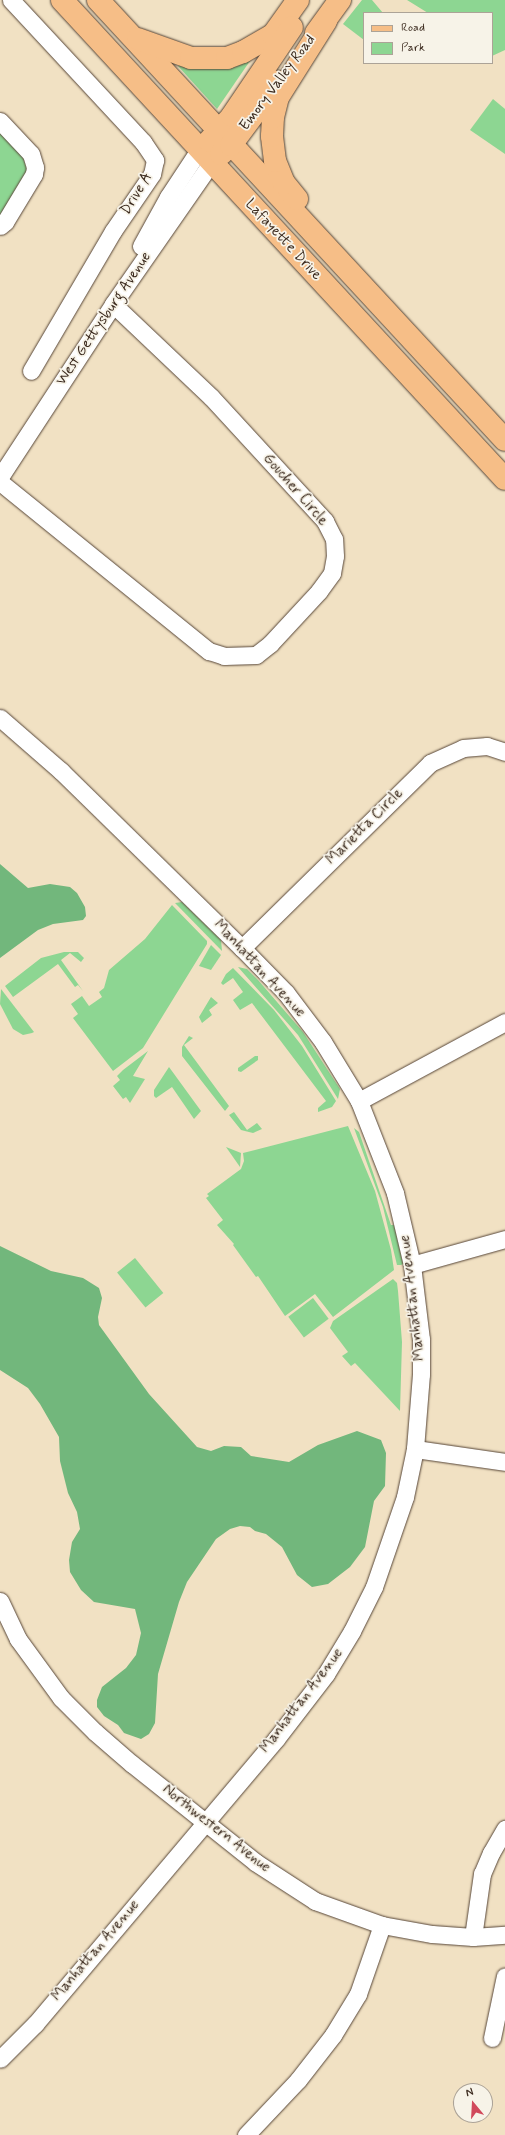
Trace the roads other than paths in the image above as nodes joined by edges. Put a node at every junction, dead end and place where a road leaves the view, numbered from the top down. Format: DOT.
graph roads {
  1 [pos="11,0"];
  2 [pos="62,0"];
  3 [pos="98,0"];
  4 [pos="298,0"];
  5 [pos="311,0"];
  6 [pos="340,0"];
  7 [pos="326,21"];
  8 [pos="130,36"];
  9 [pos="0,121"];
  10 [pos="225,138"];
  11 [pos="205,157"];
  12 [pos="0,226"];
  13 [pos="113,304"];
  14 [pos="31,371"];
  15 [pos="471,403"];
  16 [pos="505,440"];
  17 [pos="0,477"];
  18 [pos="505,479"];
  19 [pos="0,482"];
  20 [pos="0,718"];
  21 [pos="505,752"];
  22 [pos="242,948"];
  23 [pos="505,1022"];
  24 [pos="359,1101"];
  25 [pos="505,1239"];
  26 [pos="412,1265"];
  27 [pos="415,1449"];
  28 [pos="505,1462"];
  29 [pos="0,1601"];
  30 [pos="205,1822"];
  31 [pos="505,1829"];
  32 [pos="382,1925"];
  33 [pos="505,1935"];
  34 [pos="473,1937"];
  35 [pos="505,1976"];
  36 [pos="492,2038"];
  37 [pos="0,2059"];
  38 [pos="246,2135"];
  1 -- 14 [label="street, Drive A"];
  2 -- 11 [label="main road, Lafayette Drive"];
  3 -- 8 [label="main road, Lafayette Drive"];
  4 -- 8 [label="main road"];
  5 -- 10 [label="main road, Emory Valley Road"];
  6 -- 7 [label="main road, Emory Valley Road"];
  7 -- 10 [label="main road, Emory Valley Road"];
  7 -- 15 [label="main road"];
  8 -- 10 [label="main road, Lafayette Drive"];
  9 -- 12 [label="street"];
  10 -- 11 [label="main road, Emory Valley Road"];
  10 -- 15 [label="main road, Lafayette Drive"];
  11 -- 13 [label="street, West Gettysburg Avenue"];
  11 -- 18 [label="main road, Lafayette Drive"];
  13 -- 17 [label="street, West Gettysburg Avenue"];
  13 -- 19 [label="street, Goucher Circle"];
  15 -- 16 [label="main road, Lafayette Drive"];
  20 -- 22 [label="street, Manhattan Avenue"];
  21 -- 22 [label="street, Marietta Circle"];
  22 -- 24 [label="street, Manhattan Avenue"];
  23 -- 24 [label="street"];
  24 -- 26 [label="street, Manhattan Avenue"];
  25 -- 26 [label="street"];
  26 -- 27 [label="street, Manhattan Avenue"];
  27 -- 28 [label="street"];
  27 -- 30 [label="street, Manhattan Avenue"];
  29 -- 30 [label="street, Northwestern Avenue"];
  30 -- 32 [label="street, Northwestern Avenue"];
  30 -- 37 [label="street, Manhattan Avenue"];
  31 -- 34 [label="street"];
  32 -- 34 [label="street, Northwestern Avenue"];
  32 -- 38 [label="street"];
  33 -- 34 [label="street, Northwestern Avenue"];
  35 -- 36 [label="street"];
}
